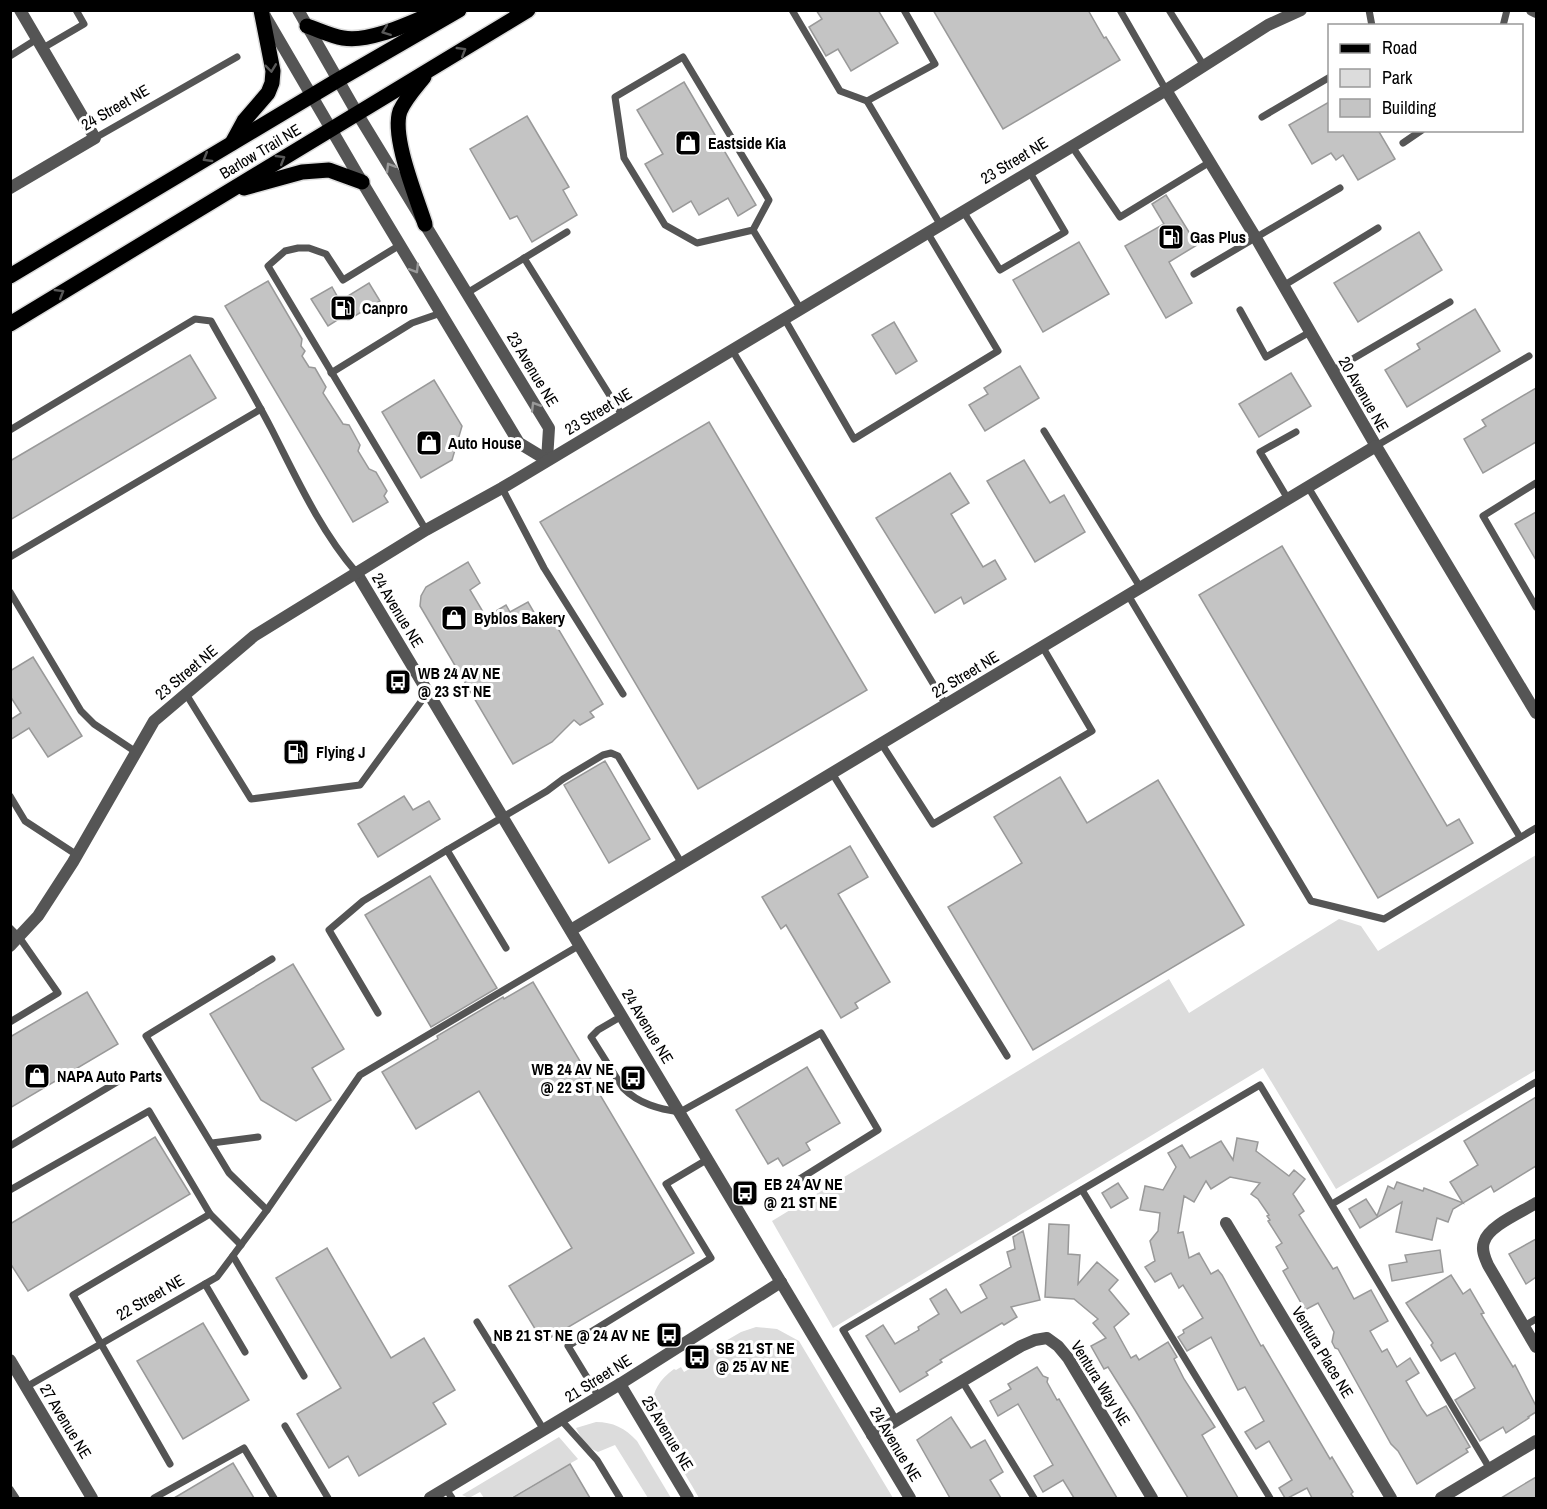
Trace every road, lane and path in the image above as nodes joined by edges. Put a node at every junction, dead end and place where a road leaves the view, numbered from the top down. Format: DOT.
graph roads {
  1 [pos="20,10"];
  2 [pos="76,10"];
  3 [pos="261,10"];
  4 [pos="298,10"];
  5 [pos="441,10"];
  6 [pos="459,10"];
  7 [pos="528,10"];
  8 [pos="792,10"];
  9 [pos="904,10"];
  10 [pos="1120,10"];
  11 [pos="1170,10"];
  12 [pos="1302,10"];
  13 [pos="308,26"];
  14 [pos="40,44"];
  15 [pos="10,56"];
  16 [pos="237,57"];
  17 [pos="1204,66"];
  18 [pos="428,71"];
  19 [pos="1328,78"];
  20 [pos="338,80"];
  21 [pos="1166,90"];
  22 [pos="311,96"];
  23 [pos="867,100"];
  24 [pos="357,113"];
  25 [pos="1262,117"];
  26 [pos="331,129"];
  27 [pos="1419,132"];
  28 [pos="95,138"];
  29 [pos="232,143"];
  30 [pos="1403,143"];
  31 [pos="1071,145"];
  32 [pos="1210,162"];
  33 [pos="1029,171"];
  34 [pos="362,182"];
  35 [pos="10,188"];
  36 [pos="1340,189"];
  37 [pos="224,194"];
  38 [pos="963,211"];
  39 [pos="425,224"];
  40 [pos="940,224"];
  41 [pos="1378,228"];
  42 [pos="753,230"];
  43 [pos="567,232"];
  44 [pos="927,232"];
  45 [pos="1256,238"];
  46 [pos="400,245"];
  47 [pos="524,258"];
  48 [pos="1194,274"];
  49 [pos="10,276"];
  50 [pos="1283,286"];
  51 [pos="467,292"];
  52 [pos="1450,302"];
  53 [pos="800,308"];
  54 [pos="1240,310"];
  55 [pos="441,313"];
  56 [pos="784,318"];
  57 [pos="10,324"];
  58 [pos="1310,332"];
  59 [pos="732,350"];
  60 [pos="1529,356"];
  61 [pos="1332,371"];
  62 [pos="331,374"];
  63 [pos="261,409"];
  64 [pos="622,415"];
  65 [pos="10,430"];
  66 [pos="1044,431"];
  67 [pos="1296,432"];
  68 [pos="1376,447"];
  69 [pos="547,460"];
  70 [pos="1536,483"];
  71 [pos="1308,487"];
  72 [pos="502,488"];
  73 [pos="1287,499"];
  74 [pos="426,530"];
  75 [pos="10,557"];
  76 [pos="356,572"];
  77 [pos="1140,587"];
  78 [pos="10,592"];
  79 [pos="1128,595"];
  80 [pos="1536,607"];
  81 [pos="1042,646"];
  82 [pos="428,692"];
  83 [pos="186,694"];
  84 [pos="623,694"];
  85 [pos="946,705"];
  86 [pos="1536,713"];
  87 [pos="882,743"];
  88 [pos="136,752"];
  89 [pos="832,773"];
  90 [pos="10,796"];
  91 [pos="503,817"];
  92 [pos="1536,828"];
  93 [pos="1520,837"];
  94 [pos="447,850"];
  95 [pos="77,855"];
  96 [pos="682,864"];
  97 [pos="572,930"];
  98 [pos="13,937"];
  99 [pos="580,945"];
  100 [pos="506,948"];
  101 [pos="272,959"];
  102 [pos="378,1013"];
  103 [pos="622,1016"];
  104 [pos="10,1022"];
  105 [pos="1006,1056"];
  106 [pos="122,1079"];
  107 [pos="1536,1082"];
  108 [pos="680,1112"];
  109 [pos="258,1137"];
  110 [pos="212,1143"];
  111 [pos="10,1146"];
  112 [pos="708,1159"];
  113 [pos="790,1185"];
  114 [pos="10,1190"];
  115 [pos="1082,1190"];
  116 [pos="1536,1203"];
  117 [pos="1332,1204"];
  118 [pos="267,1210"];
  119 [pos="210,1214"];
  120 [pos="1226,1223"];
  121 [pos="241,1245"];
  122 [pos="233,1256"];
  123 [pos="781,1282"];
  124 [pos="205,1284"];
  125 [pos="1536,1319"];
  126 [pos="477,1322"];
  127 [pos="1524,1326"];
  128 [pos="102,1344"];
  129 [pos="1536,1347"];
  130 [pos="245,1352"];
  131 [pos="11,1364"];
  132 [pos="304,1376"];
  133 [pos="962,1381"];
  134 [pos="620,1384"];
  135 [pos="26,1387"];
  136 [pos="599,1397"];
  137 [pos="561,1420"];
  138 [pos="896,1420"];
  139 [pos="285,1426"];
  140 [pos="544,1430"];
  141 [pos="872,1435"];
  142 [pos="1536,1441"];
  143 [pos="170,1464"];
  144 [pos="1490,1469"];
  145 [pos="10,1489"];
  146 [pos="449,1494"];
  147 [pos="16,1498"];
  148 [pos="92,1498"];
  149 [pos="154,1498"];
  150 [pos="274,1498"];
  151 [pos="328,1498"];
  152 [pos="430,1498"];
  153 [pos="620,1498"];
  154 [pos="688,1498"];
  155 [pos="910,1498"];
  156 [pos="1034,1498"];
  157 [pos="1152,1498"];
  158 [pos="1270,1498"];
  159 [pos="1391,1498"];
  160 [pos="1440,1498"];
  1 -- 14 [label="street"];
  2 -- 14 [label="lane"];
  3 -- 22 [label="street"];
  3 -- 29 [label="main road, one-way"];
  4 -- 13 [label="street, 23 Avenue NE"];
  5 -- 13 [label="main road, one-way"];
  6 -- 20 [label="main road, Barlow Trail NE"];
  18 -- 7 [label="main road, Barlow Trail NE, one-way"];
  8 -- 23 [label="lane"];
  9 -- 23 [label="lane"];
  10 -- 21 [label="lane"];
  11 -- 17 [label="lane"];
  12 -- 17 [label="street, 23 Street NE"];
  13 -- 20 [label="street, 23 Avenue NE"];
  14 -- 15 [label="lane"];
  14 -- 28 [label="street"];
  16 -- 28 [label="lane, 24 Street NE"];
  17 -- 21 [label="street, 23 Street NE"];
  18 -- 24 [label="main road, Barlow Trail NE"];
  18 -- 39 [label="main road"];
  19 -- 25 [label="lane"];
  20 -- 22 [label="main road, Barlow Trail NE"];
  20 -- 24 [label="street, 23 Avenue NE"];
  21 -- 31 [label="street, 23 Street NE"];
  21 -- 32 [label="street, 20 Avenue NE"];
  22 -- 26 [label="street"];
  22 -- 29 [label="main road, Barlow Trail NE"];
  23 -- 40 [label="lane"];
  24 -- 26 [label="main road, Barlow Trail NE"];
  39 -- 24 [label="street, 23 Avenue NE, one-way"];
  26 -- 34 [label="street"];
  37 -- 26 [label="main road, Barlow Trail NE, one-way"];
  27 -- 30 [label="lane"];
  28 -- 35 [label="street, 24 Street NE"];
  29 -- 49 [label="main road, Barlow Trail NE, one-way"];
  31 -- 32 [label="lane"];
  31 -- 33 [label="street, 23 Street NE"];
  32 -- 45 [label="street, 20 Avenue NE"];
  33 -- 38 [label="street, 23 Street NE"];
  33 -- 38 [label="lane"];
  34 -- 37 [label="main road"];
  34 -- 46 [label="street"];
  36 -- 45 [label="lane"];
  57 -- 37 [label="main road, Barlow Trail NE, one-way"];
  38 -- 40 [label="street, 23 Street NE"];
  39 -- 51 [label="street, 23 Avenue NE"];
  40 -- 44 [label="street, 23 Street NE"];
  41 -- 50 [label="lane"];
  42 -- 42 [label="lane"];
  42 -- 53 [label="lane"];
  43 -- 47 [label="lane"];
  44 -- 53 [label="street, 23 Street NE"];
  44 -- 56 [label="lane"];
  45 -- 48 [label="lane"];
  45 -- 50 [label="street, 20 Avenue NE"];
  46 -- 55 [label="street, one-way"];
  46 -- 62 [label="lane"];
  47 -- 51 [label="lane"];
  47 -- 64 [label="lane"];
  50 -- 58 [label="street, 20 Avenue NE"];
  69 -- 51 [label="street, 23 Avenue NE, one-way"];
  52 -- 61 [label="lane"];
  53 -- 56 [label="street, 23 Street NE"];
  54 -- 58 [label="lane"];
  55 -- 62 [label="lane"];
  55 -- 69 [label="street"];
  56 -- 59 [label="street, 23 Street NE"];
  58 -- 61 [label="street, 20 Avenue NE"];
  59 -- 64 [label="street, 23 Street NE"];
  59 -- 85 [label="lane"];
  60 -- 68 [label="lane"];
  61 -- 68 [label="street, 20 Avenue NE"];
  62 -- 74 [label="lane"];
  63 -- 65 [label="lane"];
  63 -- 75 [label="lane"];
  63 -- 76 [label="lane"];
  64 -- 69 [label="street, 23 Street NE"];
  66 -- 77 [label="lane"];
  67 -- 73 [label="lane"];
  68 -- 71 [label="street, 22 Street NE"];
  68 -- 86 [label="street, 20 Avenue NE"];
  69 -- 72 [label="street, 23 Street NE"];
  70 -- 80 [label="lane"];
  71 -- 73 [label="street, 22 Street NE"];
  71 -- 93 [label="lane"];
  72 -- 74 [label="street, 23 Street NE"];
  72 -- 84 [label="lane"];
  73 -- 77 [label="street, 22 Street NE"];
  74 -- 76 [label="street, 23 Street NE"];
  76 -- 82 [label="street, 24 Avenue NE"];
  76 -- 83 [label="street, 23 Street NE"];
  77 -- 79 [label="street, 22 Street NE"];
  78 -- 88 [label="lane"];
  79 -- 81 [label="street, 22 Street NE"];
  79 -- 93 [label="lane"];
  81 -- 85 [label="street, 22 Street NE"];
  81 -- 87 [label="lane"];
  82 -- 83 [label="lane"];
  82 -- 91 [label="street, 24 Avenue NE"];
  83 -- 88 [label="street, 23 Street NE"];
  85 -- 87 [label="street, 22 Street NE"];
  87 -- 89 [label="street, 22 Street NE"];
  88 -- 95 [label="street, 23 Street NE"];
  89 -- 96 [label="street, 22 Street NE"];
  89 -- 105 [label="lane"];
  90 -- 95 [label="lane"];
  91 -- 94 [label="lane"];
  91 -- 96 [label="lane"];
  91 -- 97 [label="street, 24 Avenue NE"];
  92 -- 93 [label="lane"];
  94 -- 100 [label="lane"];
  94 -- 102 [label="lane"];
  95 -- 98 [label="street, 23 Street NE"];
  96 -- 97 [label="street, 22 Street NE"];
  97 -- 99 [label="street, 24 Avenue NE"];
  98 -- 104 [label="lane"];
  99 -- 103 [label="street, 24 Avenue NE"];
  99 -- 118 [label="lane, 22 Street NE"];
  101 -- 110 [label="lane"];
  103 -- 108 [label="street, 24 Avenue NE"];
  103 -- 108 [label="lane"];
  106 -- 111 [label="lane"];
  107 -- 117 [label="lane"];
  108 -- 112 [label="street, 24 Avenue NE"];
  108 -- 113 [label="lane"];
  109 -- 110 [label="lane"];
  110 -- 118 [label="lane"];
  112 -- 123 [label="street, 24 Avenue NE"];
  112 -- 136 [label="lane"];
  114 -- 119 [label="lane"];
  115 -- 117 [label="lane"];
  115 -- 138 [label="lane"];
  115 -- 158 [label="lane"];
  116 -- 127 [label="street"];
  117 -- 144 [label="lane"];
  118 -- 121 [label="lane, 22 Street NE"];
  119 -- 121 [label="lane"];
  119 -- 128 [label="lane"];
  120 -- 159 [label="street, Ventura Place NE"];
  121 -- 122 [label="lane, 22 Street NE"];
  122 -- 124 [label="lane, 22 Street NE"];
  122 -- 132 [label="lane"];
  123 -- 134 [label="street, 21 Street NE"];
  123 -- 141 [label="street, 24 Avenue NE"];
  124 -- 128 [label="lane, 22 Street NE"];
  124 -- 130 [label="lane"];
  125 -- 127 [label="lane"];
  126 -- 140 [label="lane"];
  127 -- 129 [label="street"];
  128 -- 135 [label="lane, 22 Street NE"];
  128 -- 143 [label="lane"];
  131 -- 135 [label="street, 27 Avenue NE"];
  133 -- 138 [label="street, Ventura Way NE"];
  133 -- 156 [label="lane"];
  133 -- 157 [label="street, Ventura Way NE"];
  134 -- 136 [label="street, 21 Street NE"];
  134 -- 154 [label="street, 25 Avenue NE"];
  135 -- 148 [label="street, 27 Avenue NE"];
  136 -- 137 [label="street, 21 Street NE"];
  137 -- 140 [label="street, 21 Street NE"];
  137 -- 153 [label="lane"];
  138 -- 141 [label="street, Ventura Way NE"];
  139 -- 151 [label="lane"];
  140 -- 146 [label="street, 21 Street NE"];
  141 -- 155 [label="street, 24 Avenue NE"];
  142 -- 144 [label="street"];
  144 -- 160 [label="street"];
  145 -- 147 [label="lane"];
  146 -- 152 [label="street, 21 Street NE"];
  149 -- 150 [label="lane"];
}
